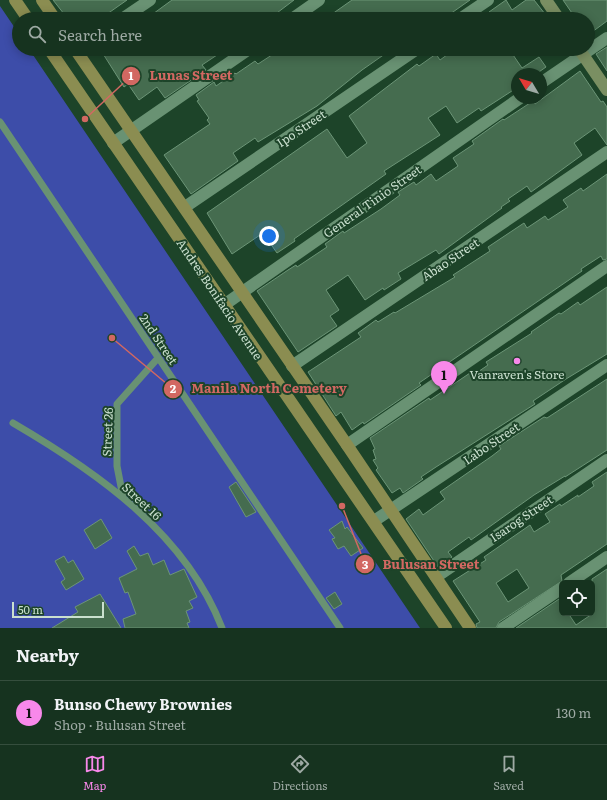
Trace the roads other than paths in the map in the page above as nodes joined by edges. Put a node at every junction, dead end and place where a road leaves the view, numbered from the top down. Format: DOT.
graph roads {
  1 [pos="15,0"];
  2 [pos="42,0"];
  3 [pos="150,0"];
  4 [pos="319,0"];
  5 [pos="488,0"];
  6 [pos="546,0"];
  7 [pos="23,12"];
  8 [pos="50,12"];
  9 [pos="132,12"];
  10 [pos="302,12"];
  11 [pos="470,12"];
  12 [pos="554,12"];
  13 [pos="607,38"];
  14 [pos="595,44"];
  15 [pos="54,56"];
  16 [pos="81,56"];
  17 [pos="239,56"];
  18 [pos="407,56"];
  19 [pos="576,56"];
  20 [pos="584,56"];
  21 [pos="547,78"];
  22 [pos="607,90"];
  23 [pos="511,104"];
  24 [pos="0,122"];
  25 [pos="132,130"];
  26 [pos="113,143"];
  27 [pos="607,152"];
  28 [pos="185,207"];
  29 [pos="607,266"];
  30 [pos="243,292"];
  31 [pos="224,305"];
  32 [pos="158,358"];
  33 [pos="607,365"];
  34 [pos="292,366"];
  35 [pos="13,423"];
  36 [pos="347,445"];
  37 [pos="607,460"];
  38 [pos="123,497"];
  39 [pos="391,510"];
  40 [pos="374,521"];
  41 [pos="607,557"];
  42 [pos="436,577"];
  43 [pos="573,580"];
  44 [pos="559,590"];
  45 [pos="222,628"];
  46 [pos="340,628"];
  47 [pos="446,628"];
  48 [pos="470,628"];
  49 [pos="504,628"];
  1 -- 7 [label="main road"];
  2 -- 8 [label="main road"];
  3 -- 9 [label="street"];
  4 -- 10 [label="street"];
  5 -- 11 [label="street"];
  6 -- 12 [label="street"];
  13 -- 14 [label="street"];
  15 -- 26 [label="main road, Andres Bonifacio Avenue"];
  16 -- 25 [label="main road, Andres Bonifacio Avenue"];
  17 -- 25 [label="street"];
  18 -- 28 [label="street, Ipo Street"];
  19 -- 21 [label="street"];
  20 -- 22 [label="street"];
  23 -- 30 [label="street, General Tinio Street"];
  24 -- 32 [label="lane, 2nd Street"];
  25 -- 26 [label="street"];
  25 -- 28 [label="main road, Andres Bonifacio Avenue"];
  26 -- 31 [label="main road, Andres Bonifacio Avenue"];
  27 -- 34 [label="street, Abao Street"];
  28 -- 30 [label="main road, Andres Bonifacio Avenue"];
  29 -- 36 [label="street"];
  30 -- 31 [label="street, General Tinio Street"];
  30 -- 34 [label="main road, Andres Bonifacio Avenue"];
  31 -- 40 [label="main road, Andres Bonifacio Avenue"];
  32 -- 38 [label="lane, Street 26"];
  32 -- 46 [label="lane, 2nd Street"];
  33 -- 39 [label="street, Labo Street"];
  34 -- 36 [label="main road, Andres Bonifacio Avenue"];
  35 -- 38 [label="lane, Street 16"];
  36 -- 39 [label="main road, Andres Bonifacio Avenue"];
  37 -- 42 [label="street, Isarog Street"];
  38 -- 45 [label="lane, Street 16"];
  39 -- 40 [label="street, Labo Street"];
  39 -- 42 [label="main road, Andres Bonifacio Avenue"];
  40 -- 47 [label="main road, Andres Bonifacio Avenue"];
  41 -- 43 [label="street"];
  42 -- 48 [label="main road, Andres Bonifacio Avenue"];
  44 -- 49 [label="street"];
}
